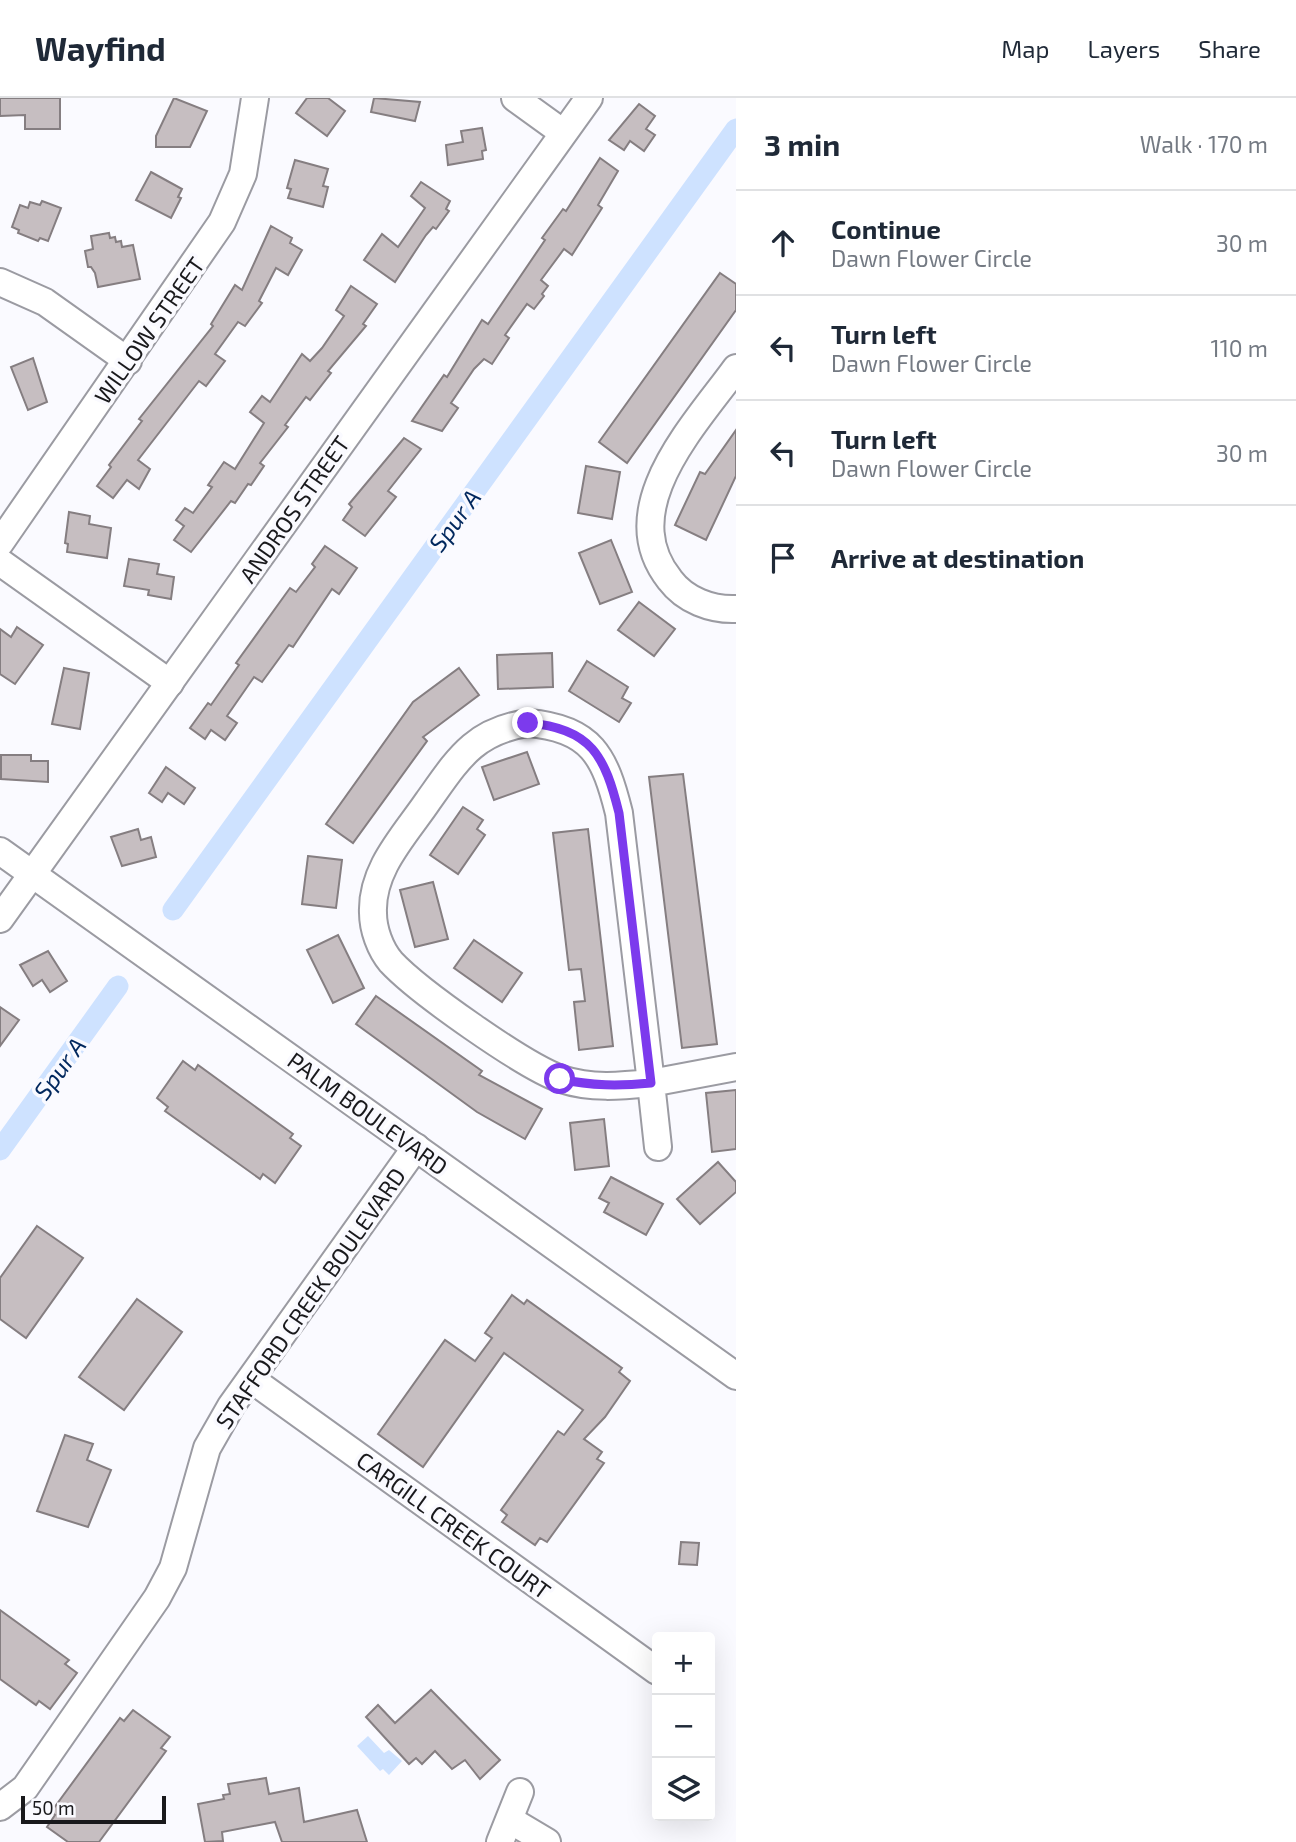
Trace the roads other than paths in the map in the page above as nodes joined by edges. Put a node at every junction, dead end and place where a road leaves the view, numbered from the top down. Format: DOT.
graph roads {
  1 [pos="255,98"];
  2 [pos="515,98"];
  3 [pos="589,98"];
  4 [pos="562,132"];
  5 [pos="0,282"];
  6 [pos="128,361"];
  7 [pos="736,368"];
  8 [pos="0,543"];
  9 [pos="0,562"];
  10 [pos="736,609"];
  11 [pos="170,683"];
  12 [pos="0,851"];
  13 [pos="32,874"];
  14 [pos="0,919"];
  15 [pos="736,1067"];
  16 [pos="651,1083"];
  17 [pos="416,1147"];
  18 [pos="658,1147"];
  19 [pos="736,1376"];
  20 [pos="251,1379"];
  21 [pos="652,1667"];
  22 [pos="520,1792"];
  23 [pos="0,1807"];
  24 [pos="505,1831"];
  25 [pos="547,1842"];
  1 -- 6 [label="street, WILLOW STREET"];
  2 -- 4 [label="street"];
  3 -- 4 [label="street, ANDROS STREET"];
  4 -- 11 [label="street, ANDROS STREET"];
  5 -- 6 [label="street"];
  6 -- 8 [label="street, WILLOW STREET"];
  7 -- 10 [label="street"];
  9 -- 11 [label="street"];
  11 -- 13 [label="street, ANDROS STREET"];
  12 -- 13 [label="street, PALM BOULEVARD"];
  13 -- 14 [label="street, ANDROS STREET"];
  13 -- 17 [label="street, PALM BOULEVARD"];
  15 -- 16 [label="street"];
  16 -- 16 [label="street"];
  16 -- 18 [label="street"];
  17 -- 19 [label="street, PALM BOULEVARD"];
  17 -- 20 [label="street, STAFFORD CREEK BOULEVARD"];
  20 -- 21 [label="street, CARGILL CREEK COURT"];
  20 -- 23 [label="street, STAFFORD CREEK BOULEVARD"];
  22 -- 24 [label="street"];
  24 -- 25 [label="street"];
}
